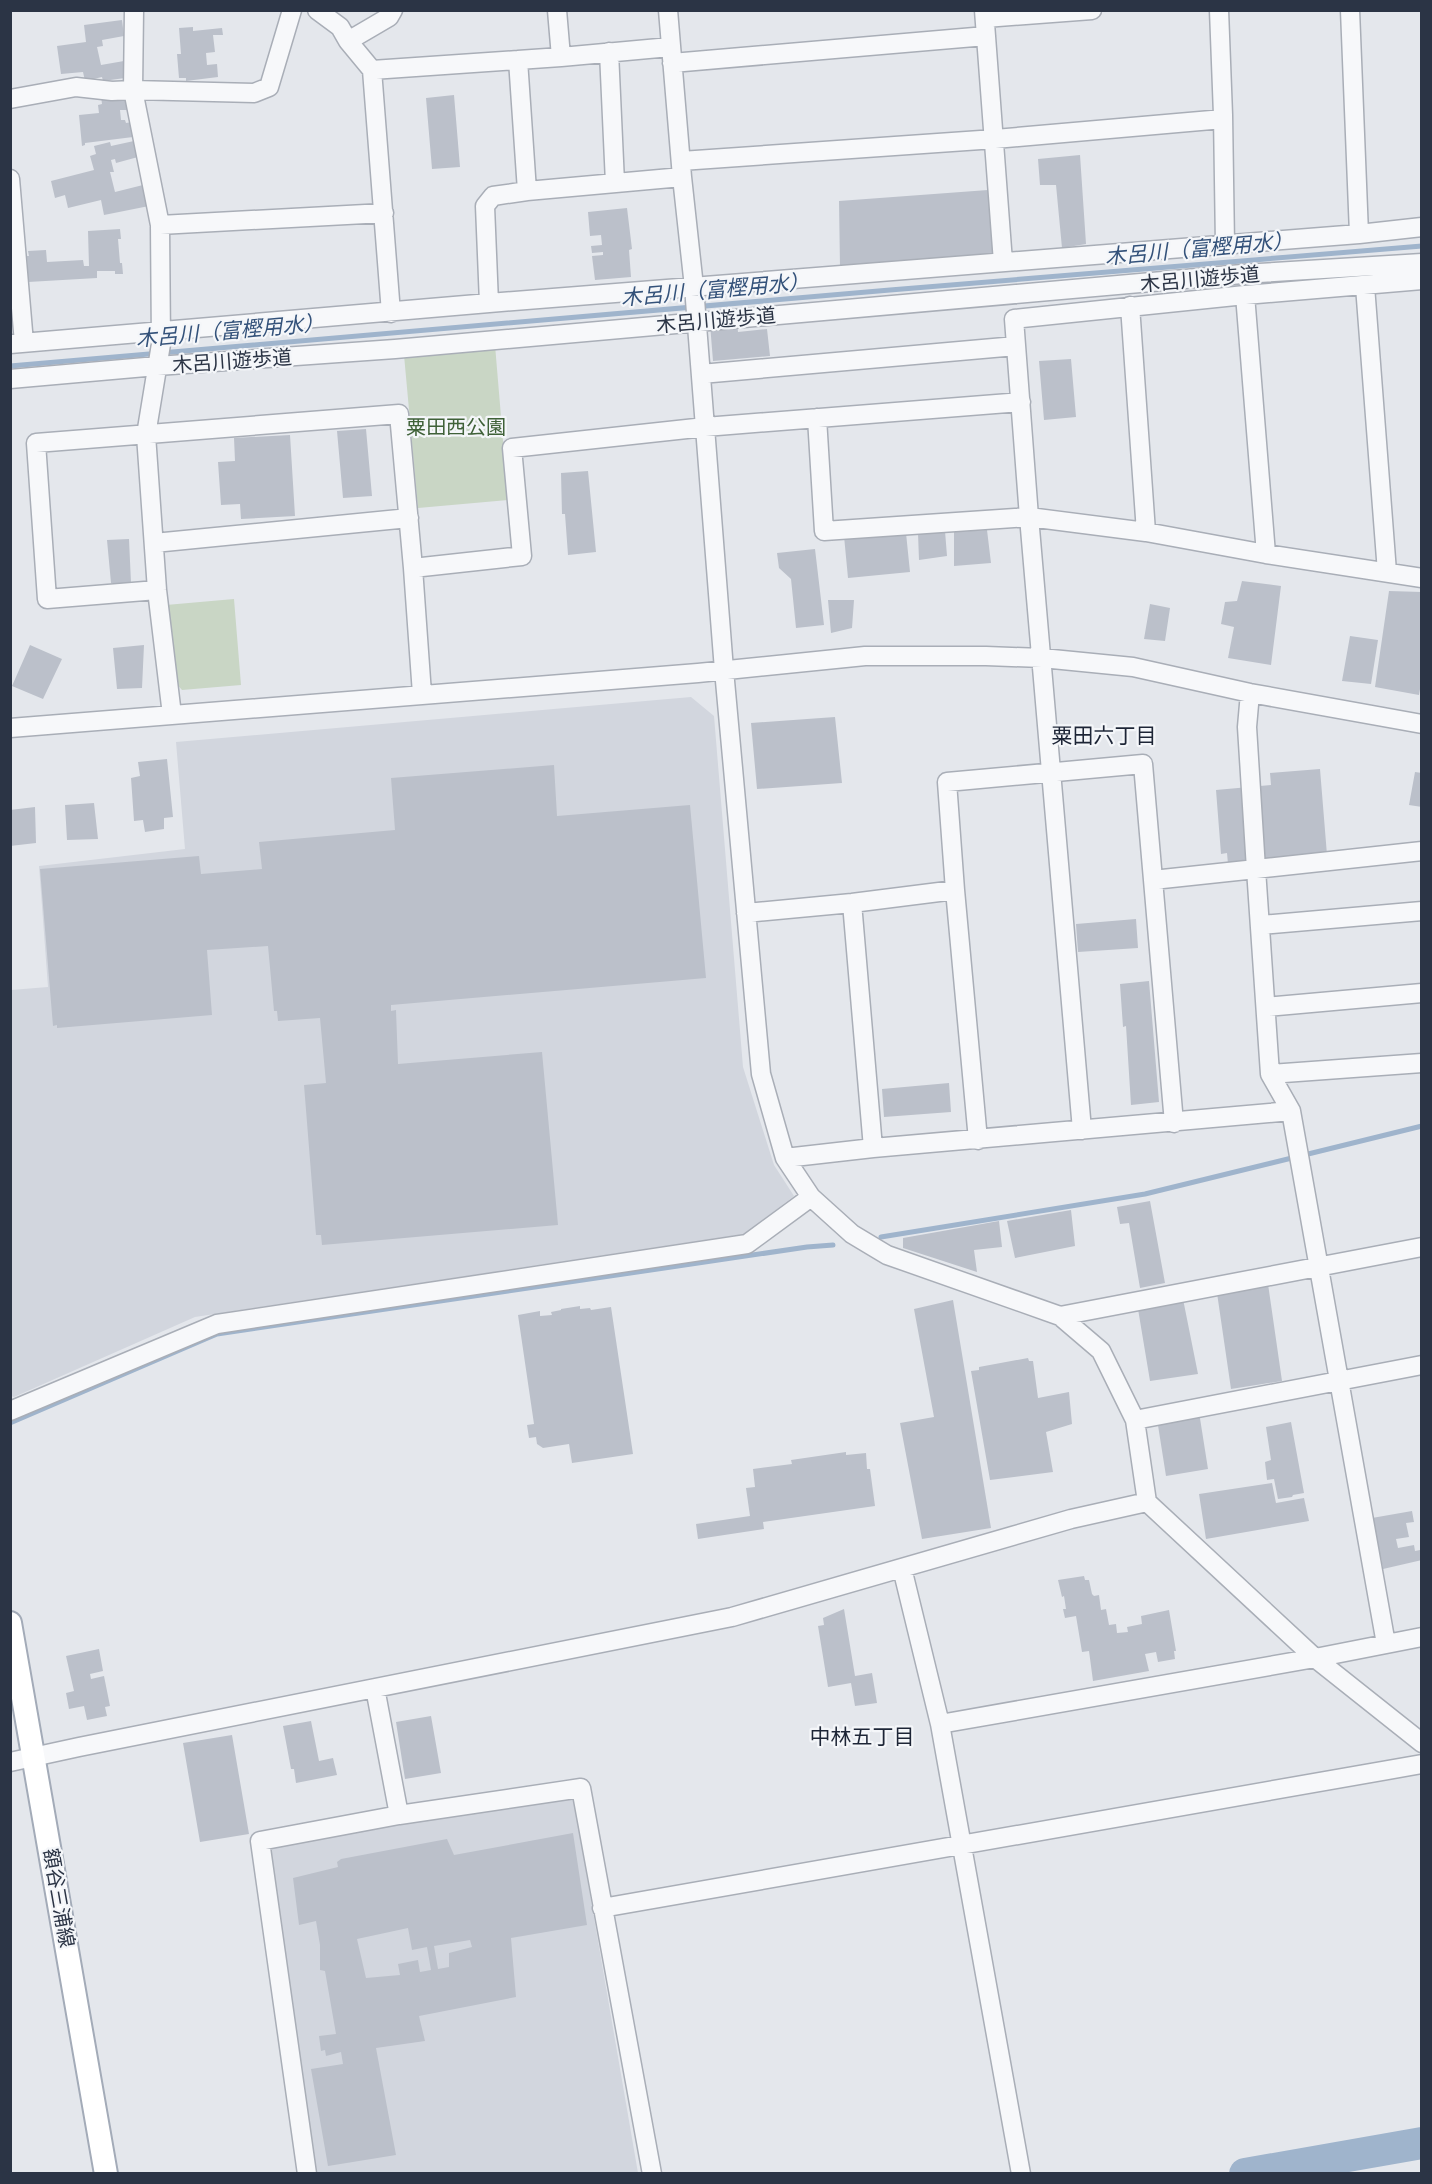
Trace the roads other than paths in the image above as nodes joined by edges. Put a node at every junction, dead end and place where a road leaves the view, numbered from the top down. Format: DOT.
graph roads {
  1 [pos="134,10"];
  2 [pos="292,10"];
  3 [pos="317,10"];
  4 [pos="393,10"];
  5 [pos="557,10"];
  6 [pos="668,10"];
  7 [pos="1092,10"];
  8 [pos="1219,10"];
  9 [pos="1350,10"];
  10 [pos="985,21"];
  11 [pos="348,41"];
  12 [pos="609,52"];
  13 [pos="671,55"];
  14 [pos="561,57"];
  15 [pos="518,60"];
  16 [pos="372,70"];
  17 [pos="133,90"];
  18 [pos="10,99"];
  19 [pos="1223,119"];
  20 [pos="994,139"];
  21 [pos="681,169"];
  22 [pos="10,179"];
  23 [pos="615,183"];
  24 [pos="527,191"];
  25 [pos="384,213"];
  26 [pos="160,225"];
  27 [pos="1422,227"];
  28 [pos="1359,234"];
  29 [pos="1226,245"];
  30 [pos="1003,262"];
  31 [pos="1422,263"];
  32 [pos="1422,280"];
  33 [pos="1365,286"];
  34 [pos="695,293"];
  35 [pos="1245,295"];
  36 [pos="489,303"];
  37 [pos="1130,306"];
  38 [pos="391,313"];
  39 [pos="696,319"];
  40 [pos="161,338"];
  41 [pos="17,344"];
  42 [pos="1016,346"];
  43 [pos="158,364"];
  44 [pos="701,374"];
  45 [pos="10,380"];
  46 [pos="1021,402"];
  47 [pos="817,418"];
  48 [pos="705,427"];
  49 [pos="146,435"];
  50 [pos="1029,517"];
  51 [pos="409,518"];
  52 [pos="1146,531"];
  53 [pos="154,543"];
  54 [pos="1266,554"];
  55 [pos="413,568"];
  56 [pos="1387,572"];
  57 [pos="1422,578"];
  58 [pos="158,590"];
  59 [pos="1042,658"];
  60 [pos="724,670"];
  61 [pos="1250,693"];
  62 [pos="422,694"];
  63 [pos="172,715"];
  64 [pos="1422,724"];
  65 [pos="10,728"];
  66 [pos="1050,772"];
  67 [pos="1422,851"];
  68 [pos="1256,869"];
  69 [pos="1153,880"];
  70 [pos="955,891"];
  71 [pos="852,903"];
  72 [pos="1422,911"];
  73 [pos="746,913"];
  74 [pos="1261,925"];
  75 [pos="1422,993"];
  76 [pos="1266,1006"];
  77 [pos="1422,1063"];
  78 [pos="1270,1074"];
  79 [pos="1291,1111"];
  80 [pos="1174,1123"];
  81 [pos="1082,1131"];
  82 [pos="978,1140"];
  83 [pos="873,1148"];
  84 [pos="785,1158"];
  85 [pos="811,1197"];
  86 [pos="1422,1247"];
  87 [pos="1320,1268"];
  88 [pos="1060,1316"];
  89 [pos="1422,1365"];
  90 [pos="1339,1382"];
  91 [pos="10,1411"];
  92 [pos="1136,1420"];
  93 [pos="1147,1502"];
  94 [pos="902,1568"];
  95 [pos="10,1623"];
  96 [pos="1422,1637"];
  97 [pos="1386,1644"];
  98 [pos="1315,1658"];
  99 [pos="375,1688"];
  100 [pos="940,1724"];
  101 [pos="1422,1743"];
  102 [pos="34,1756"];
  103 [pos="10,1762"];
  104 [pos="1422,1764"];
  105 [pos="399,1815"];
  106 [pos="961,1845"];
  107 [pos="602,1908"];
  108 [pos="106,2174"];
  109 [pos="307,2174"];
  110 [pos="652,2174"];
  111 [pos="1021,2174"];
  1 -- 17 [label="street"];
  2 -- 17 [label="street"];
  3 -- 11 [label="street"];
  4 -- 11 [label="street"];
  5 -- 14 [label="street"];
  6 -- 13 [label="street"];
  7 -- 10 [label="street"];
  8 -- 19 [label="street"];
  9 -- 28 [label="street"];
  10 -- 13 [label="street"];
  10 -- 20 [label="street"];
  11 -- 16 [label="street"];
  12 -- 13 [label="street"];
  12 -- 14 [label="street"];
  12 -- 23 [label="street"];
  13 -- 21 [label="street"];
  14 -- 15 [label="street"];
  15 -- 16 [label="street"];
  15 -- 24 [label="street"];
  16 -- 25 [label="street"];
  17 -- 18 [label="street"];
  17 -- 26 [label="street"];
  19 -- 20 [label="street"];
  19 -- 29 [label="street"];
  20 -- 21 [label="street"];
  20 -- 30 [label="street"];
  21 -- 23 [label="street"];
  21 -- 34 [label="street"];
  22 -- 41 [label="street"];
  23 -- 24 [label="street"];
  24 -- 36 [label="street"];
  25 -- 26 [label="street"];
  25 -- 38 [label="street"];
  26 -- 40 [label="street"];
  27 -- 28 [label="street"];
  28 -- 29 [label="street"];
  29 -- 30 [label="street"];
  30 -- 34 [label="street"];
  31 -- 39 [label="street, 木呂川遊歩道"];
  32 -- 33 [label="street"];
  33 -- 35 [label="street"];
  33 -- 56 [label="street"];
  34 -- 36 [label="street"];
  34 -- 39 [label="street"];
  35 -- 37 [label="street"];
  35 -- 54 [label="street"];
  36 -- 38 [label="street"];
  37 -- 42 [label="street"];
  37 -- 52 [label="street"];
  38 -- 40 [label="street"];
  39 -- 43 [label="street, 木呂川遊歩道"];
  39 -- 44 [label="street"];
  40 -- 41 [label="street"];
  40 -- 43 [label="street"];
  42 -- 44 [label="street"];
  42 -- 46 [label="street"];
  43 -- 45 [label="street, 木呂川遊歩道"];
  43 -- 49 [label="street"];
  44 -- 48 [label="street"];
  46 -- 47 [label="street"];
  46 -- 50 [label="street"];
  47 -- 48 [label="street"];
  47 -- 50 [label="street"];
  48 -- 55 [label="street"];
  48 -- 60 [label="street"];
  49 -- 51 [label="street"];
  49 -- 53 [label="street"];
  49 -- 58 [label="street"];
  50 -- 52 [label="street"];
  50 -- 59 [label="street"];
  51 -- 53 [label="street"];
  51 -- 55 [label="street"];
  52 -- 54 [label="street"];
  53 -- 58 [label="street"];
  54 -- 56 [label="street"];
  55 -- 62 [label="street"];
  56 -- 57 [label="street"];
  58 -- 63 [label="street"];
  59 -- 60 [label="street"];
  59 -- 61 [label="street"];
  59 -- 66 [label="street"];
  60 -- 62 [label="street"];
  60 -- 73 [label="street"];
  61 -- 64 [label="street"];
  61 -- 68 [label="street"];
  62 -- 63 [label="street"];
  63 -- 65 [label="street"];
  66 -- 69 [label="street"];
  66 -- 70 [label="street"];
  66 -- 81 [label="street"];
  67 -- 68 [label="street"];
  68 -- 69 [label="street"];
  68 -- 74 [label="street"];
  69 -- 80 [label="street"];
  70 -- 71 [label="street"];
  70 -- 82 [label="street"];
  71 -- 73 [label="street"];
  71 -- 83 [label="street"];
  72 -- 74 [label="street"];
  73 -- 84 [label="street"];
  74 -- 76 [label="street"];
  75 -- 76 [label="street"];
  76 -- 78 [label="street"];
  77 -- 78 [label="street"];
  78 -- 79 [label="street"];
  79 -- 80 [label="street"];
  79 -- 87 [label="street"];
  80 -- 81 [label="street"];
  81 -- 82 [label="street"];
  82 -- 83 [label="street"];
  83 -- 84 [label="street"];
  84 -- 85 [label="street"];
  85 -- 88 [label="street"];
  85 -- 91 [label="street"];
  86 -- 87 [label="street"];
  87 -- 88 [label="street"];
  87 -- 90 [label="street"];
  88 -- 92 [label="street"];
  89 -- 90 [label="street"];
  90 -- 92 [label="street"];
  90 -- 97 [label="street"];
  92 -- 93 [label="street"];
  93 -- 94 [label="street"];
  93 -- 98 [label="street"];
  94 -- 99 [label="street"];
  94 -- 100 [label="street"];
  95 -- 102 [label="main road, 額谷三浦線"];
  96 -- 97 [label="street"];
  97 -- 98 [label="street"];
  98 -- 100 [label="street"];
  98 -- 101 [label="street"];
  99 -- 102 [label="street"];
  99 -- 105 [label="street"];
  100 -- 106 [label="street"];
  102 -- 103 [label="street"];
  102 -- 108 [label="main road, 額谷三浦線"];
  104 -- 106 [label="street"];
  105 -- 107 [label="street"];
  105 -- 109 [label="street"];
  106 -- 107 [label="street"];
  106 -- 111 [label="street"];
  107 -- 110 [label="street"];
}
